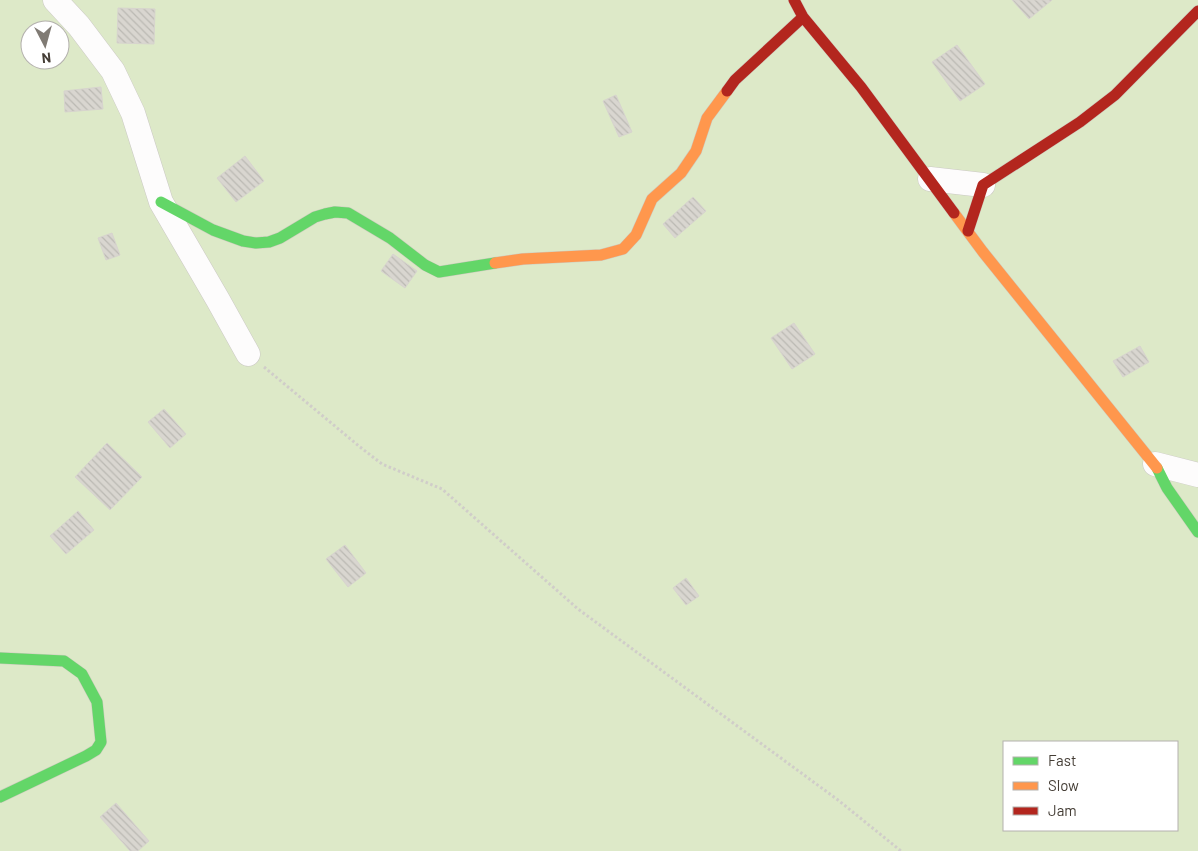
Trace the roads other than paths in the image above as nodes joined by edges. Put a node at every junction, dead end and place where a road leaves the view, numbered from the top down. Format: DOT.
graph roads {
  1 [pos="55,0"];
  2 [pos="794,0"];
  3 [pos="1198,11"];
  4 [pos="803,17"];
  5 [pos="930,179"];
  6 [pos="983,185"];
  7 [pos="161,202"];
  8 [pos="968,231"];
  9 [pos="248,354"];
  10 [pos="1155,464"];
  11 [pos="1198,475"];
  12 [pos="1198,532"];
  13 [pos="0,658"];
  14 [pos="0,797"];
  1 -- 7 [label="street"];
  2 -- 4 [label="street"];
  3 -- 6 [label="street"];
  4 -- 5 [label="street"];
  4 -- 7 [label="street"];
  5 -- 6 [label="street"];
  5 -- 8 [label="street"];
  6 -- 8 [label="street"];
  7 -- 9 [label="street"];
  8 -- 10 [label="street"];
  10 -- 11 [label="street"];
  10 -- 12 [label="street"];
  13 -- 14 [label="street"];
}
